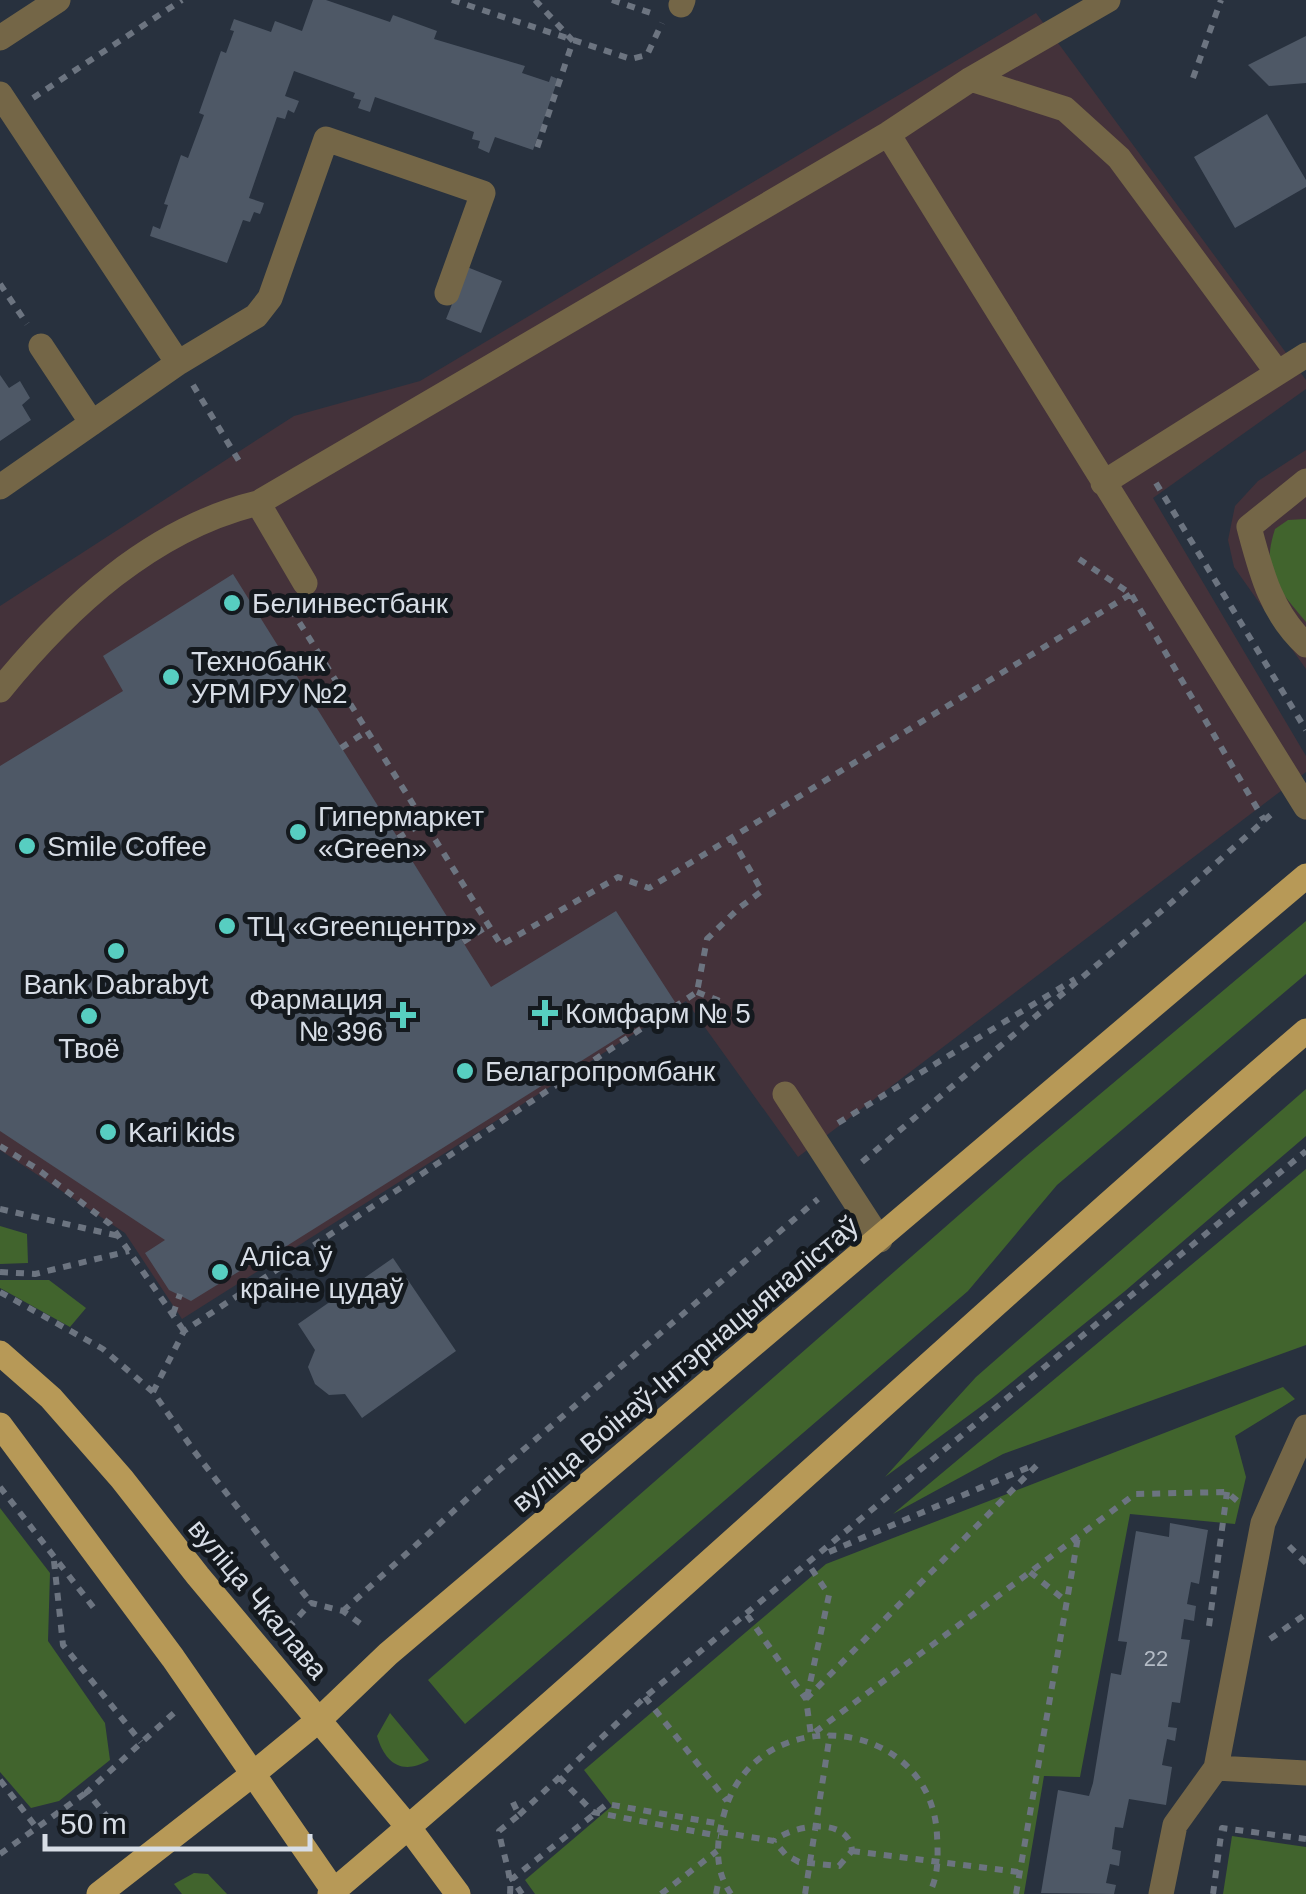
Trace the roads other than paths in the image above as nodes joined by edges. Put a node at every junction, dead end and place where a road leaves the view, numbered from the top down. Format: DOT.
graph roads {
  1 [pos="58,0"];
  2 [pos="1108,0"];
  3 [pos="0,38"];
  4 [pos="970,79"];
  5 [pos="12,99"];
  6 [pos="888,134"];
  7 [pos="447,293"];
  8 [pos="41,346"];
  9 [pos="1306,355"];
  10 [pos="178,363"];
  11 [pos="1277,372"];
  12 [pos="92,423"];
  13 [pos="1306,481"];
  14 [pos="1103,482"];
  15 [pos="0,487"];
  16 [pos="258,503"];
  17 [pos="305,583"];
  18 [pos="1306,645"];
  19 [pos="0,690"];
  20 [pos="1306,807"];
  21 [pos="1306,876"];
  22 [pos="1306,1030"];
  23 [pos="785,1094"];
  24 [pos="880,1240"];
  25 [pos="0,1353"];
  26 [pos="0,1425"];
  27 [pos="1306,1427"];
  28 [pos="320,1719"];
  29 [pos="1216,1768"];
  30 [pos="1306,1773"];
  31 [pos="253,1774"];
  32 [pos="409,1828"];
  33 [pos="333,1893"];
  34 [pos="99,1894"];
  35 [pos="458,1894"];
  36 [pos="1161,1894"];
  1 -- 3 [label="street"];
  2 -- 4 [label="street"];
  4 -- 6 [label="street"];
  4 -- 11 [label="street"];
  5 -- 10 [label="street"];
  6 -- 14 [label="street"];
  6 -- 16 [label="street"];
  7 -- 10 [label="street"];
  8 -- 12 [label="street"];
  9 -- 11 [label="street"];
  10 -- 12 [label="street"];
  11 -- 14 [label="street"];
  12 -- 15 [label="street"];
  13 -- 18 [label="street"];
  14 -- 20 [label="street"];
  16 -- 17 [label="street"];
  16 -- 19 [label="street"];
  21 -- 24 [label="main road, вуліца Воінаў-Інтэрнацыяналістаў"];
  22 -- 32 [label="main road"];
  23 -- 24 [label="street"];
  24 -- 28 [label="main road, вуліца Воінаў-Інтэрнацыяналістаў"];
  25 -- 28 [label="main road, вуліца Чкалава"];
  26 -- 31 [label="main road"];
  27 -- 29 [label="street"];
  28 -- 31 [label="main road, вуліца Воінаў-Інтэрнацыяналістаў"];
  28 -- 32 [label="main road, вуліца Чкалава"];
  29 -- 30 [label="street"];
  29 -- 36 [label="street"];
  31 -- 33 [label="main road"];
  31 -- 34 [label="main road, вуліца Воінаў-Інтэрнацыяналістаў"];
  32 -- 33 [label="main road"];
  32 -- 35 [label="main road, вуліца Чкалава"];
}
